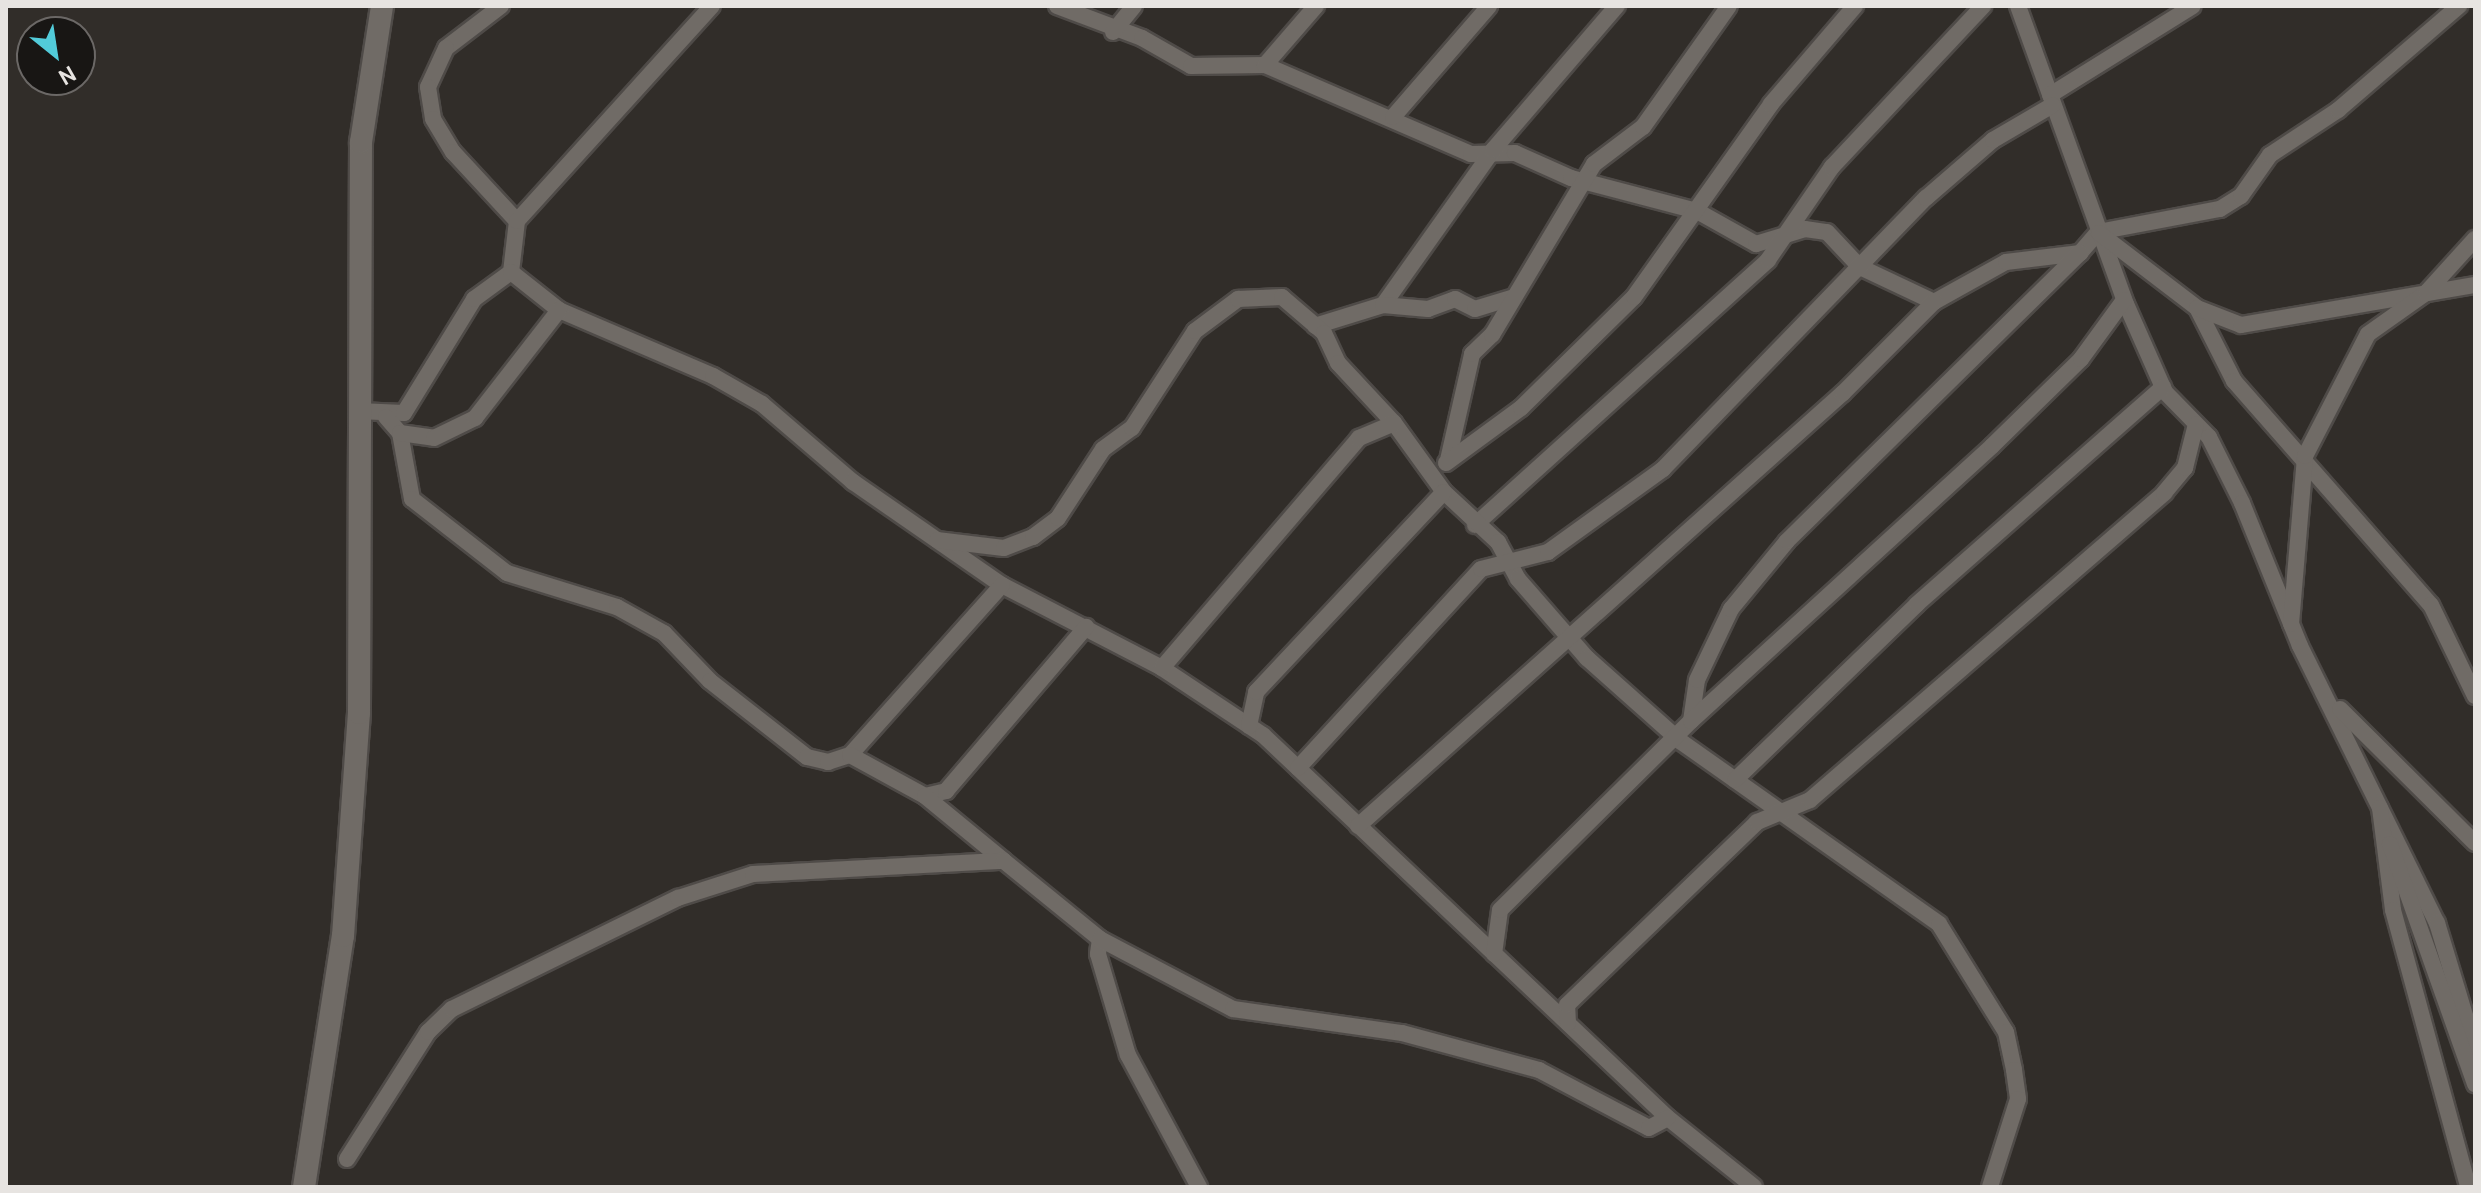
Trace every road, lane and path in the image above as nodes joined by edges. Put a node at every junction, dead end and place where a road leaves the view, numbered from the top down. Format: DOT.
graph roads {
  1 [pos="382,6"];
  2 [pos="501,6"];
  3 [pos="712,6"];
  4 [pos="1057,6"];
  5 [pos="1134,6"];
  6 [pos="1316,6"];
  7 [pos="1489,6"];
  8 [pos="1617,6"];
  9 [pos="1729,6"];
  10 [pos="1855,6"];
  11 [pos="1983,6"];
  12 [pos="2193,6"];
  13 [pos="2459,6"];
  14 [pos="2025,9"];
  15 [pos="1113,32"];
  16 [pos="1265,65"];
  17 [pos="2052,100"];
  18 [pos="1393,117"];
  19 [pos="1493,150"];
  20 [pos="1588,178"];
  21 [pos="1697,211"];
  22 [pos="517,221"];
  23 [pos="2098,232"];
  24 [pos="1777,239"];
  25 [pos="2475,239"];
  26 [pos="2080,253"];
  27 [pos="1860,267"];
  28 [pos="511,272"];
  29 [pos="2475,285"];
  30 [pos="2426,293"];
  31 [pos="1511,298"];
  32 [pos="2124,300"];
  33 [pos="1934,302"];
  34 [pos="1383,305"];
  35 [pos="2197,308"];
  36 [pos="559,310"];
  37 [pos="1315,326"];
  38 [pos="2163,387"];
  39 [pos="358,411"];
  40 [pos="386,417"];
  41 [pos="1394,423"];
  42 [pos="2196,424"];
  43 [pos="400,433"];
  44 [pos="2305,456"];
  45 [pos="1446,463"];
  46 [pos="1440,486"];
  47 [pos="1475,525"];
  48 [pos="935,539"];
  49 [pos="1509,563"];
  50 [pos="1002,585"];
  51 [pos="2291,626"];
  52 [pos="1086,627"];
  53 [pos="1567,634"];
  54 [pos="1162,668"];
  55 [pos="2475,696"];
  56 [pos="2328,697"];
  57 [pos="1691,721"];
  58 [pos="1249,726"];
  59 [pos="1680,741"];
  60 [pos="850,755"];
  61 [pos="1298,768"];
  62 [pos="1735,780"];
  63 [pos="2378,793"];
  64 [pos="925,796"];
  65 [pos="1777,811"];
  66 [pos="2382,820"];
  67 [pos="1358,826"];
  68 [pos="2475,843"];
  69 [pos="1004,861"];
  70 [pos="1100,939"];
  71 [pos="1494,954"];
  72 [pos="1568,1023"];
  73 [pos="2475,1048"];
  74 [pos="2475,1084"];
  75 [pos="1668,1118"];
  76 [pos="347,1159"];
  77 [pos="304,1187"];
  78 [pos="1199,1187"];
  79 [pos="1754,1187"];
  80 [pos="1990,1187"];
  81 [pos="2468,1187"];
  1 -- 39 [label="street"];
  2 -- 22 [label="street"];
  3 -- 22 [label="street"];
  4 -- 15 [label="street"];
  5 -- 15 [label="street"];
  6 -- 16 [label="street"];
  7 -- 18 [label="street"];
  8 -- 19 [label="street"];
  9 -- 20 [label="street"];
  10 -- 21 [label="street"];
  11 -- 24 [label="street"];
  12 -- 17 [label="street"];
  13 -- 23 [label="street"];
  14 -- 17 [label="street"];
  15 -- 16 [label="street"];
  16 -- 18 [label="street"];
  17 -- 23 [label="street"];
  17 -- 27 [label="street"];
  18 -- 19 [label="street"];
  19 -- 20 [label="street"];
  19 -- 34 [label="street"];
  20 -- 21 [label="street"];
  20 -- 31 [label="street"];
  21 -- 24 [label="street"];
  21 -- 45 [label="street"];
  22 -- 28 [label="street"];
  23 -- 26 [label="street"];
  23 -- 32 [label="street"];
  23 -- 35 [label="street"];
  24 -- 27 [label="street"];
  24 -- 47 [label="street"];
  25 -- 30 [label="street"];
  26 -- 33 [label="street"];
  26 -- 57 [label="street"];
  27 -- 33 [label="street"];
  27 -- 49 [label="street"];
  28 -- 36 [label="street"];
  28 -- 40 [label="street"];
  29 -- 30 [label="street"];
  30 -- 35 [label="street"];
  30 -- 44 [label="street"];
  31 -- 34 [label="street"];
  31 -- 45 [label="street"];
  32 -- 38 [label="street"];
  32 -- 57 [label="street"];
  33 -- 53 [label="street"];
  34 -- 37 [label="street"];
  35 -- 44 [label="street"];
  36 -- 43 [label="street"];
  36 -- 48 [label="street"];
  37 -- 41 [label="street"];
  37 -- 48 [label="street"];
  38 -- 42 [label="street"];
  38 -- 62 [label="street"];
  39 -- 40 [label="street"];
  39 -- 77 [label="street"];
  40 -- 43 [label="street"];
  41 -- 46 [label="street"];
  41 -- 54 [label="street"];
  42 -- 51 [label="street"];
  42 -- 65 [label="street"];
  43 -- 60 [label="street"];
  44 -- 51 [label="street"];
  44 -- 55 [label="street"];
  45 -- 46 [label="street"];
  46 -- 47 [label="street"];
  46 -- 58 [label="street"];
  47 -- 49 [label="street"];
  48 -- 50 [label="street"];
  49 -- 53 [label="street"];
  49 -- 61 [label="street"];
  50 -- 52 [label="street"];
  50 -- 60 [label="street"];
  51 -- 56 [label="street"];
  52 -- 54 [label="street"];
  52 -- 64 [label="street"];
  53 -- 59 [label="street"];
  53 -- 67 [label="street"];
  54 -- 58 [label="street"];
  56 -- 63 [label="street"];
  56 -- 68 [label="street"];
  57 -- 59 [label="street"];
  58 -- 61 [label="street"];
  59 -- 62 [label="street"];
  59 -- 71 [label="street"];
  60 -- 64 [label="street"];
  61 -- 67 [label="street"];
  62 -- 65 [label="street"];
  63 -- 66 [label="street"];
  63 -- 73 [label="street"];
  64 -- 69 [label="street"];
  65 -- 72 [label="street"];
  65 -- 80 [label="street"];
  66 -- 74 [label="street"];
  66 -- 81 [label="street"];
  67 -- 71 [label="street"];
  69 -- 70 [label="street"];
  69 -- 76 [label="street"];
  70 -- 75 [label="street"];
  70 -- 78 [label="street"];
  71 -- 72 [label="street"];
  72 -- 75 [label="street"];
  75 -- 79 [label="street"];
}
